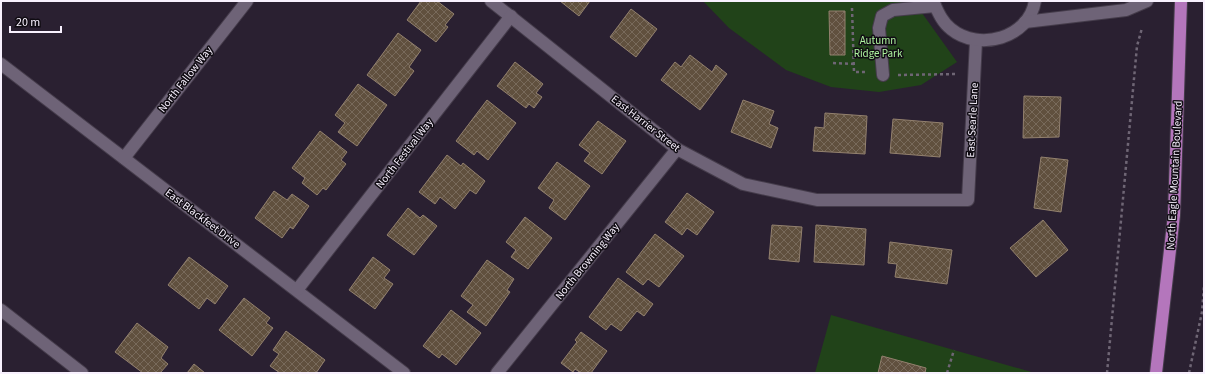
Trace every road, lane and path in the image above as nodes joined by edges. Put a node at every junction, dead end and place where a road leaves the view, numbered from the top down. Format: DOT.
graph roads {
  1 [pos="247,1"];
  2 [pos="491,1"];
  3 [pos="1035,1"];
  4 [pos="1147,1"];
  5 [pos="1181,1"];
  6 [pos="934,3"];
  7 [pos="511,16"];
  8 [pos="1026,22"];
  9 [pos="1142,28"];
  10 [pos="976,41"];
  11 [pos="833,63"];
  12 [pos="1,64"];
  13 [pos="854,64"];
  14 [pos="883,75"];
  15 [pos="677,149"];
  16 [pos="124,158"];
  17 [pos="968,200"];
  18 [pos="1204,286"];
  19 [pos="297,290"];
  20 [pos="1,310"];
  21 [pos="954,350"];
  22 [pos="82,373"];
  23 [pos="404,373"];
  24 [pos="497,373"];
  25 [pos="947,373"];
  26 [pos="1107,373"];
  27 [pos="1156,373"];
  28 [pos="1189,373"];
  1 -- 16 [label="street, North Fallow Way"];
  2 -- 7 [label="street, East Harrier Street"];
  3 -- 8 [label="street"];
  4 -- 8 [label="street"];
  5 -- 27 [label="main road, North Eagle Mountain Boulevard"];
  6 -- 10 [label="street"];
  6 -- 14 [label="street"];
  7 -- 15 [label="street, East Harrier Street"];
  7 -- 19 [label="street, North Festival Way"];
  8 -- 10 [label="street"];
  9 -- 26 [label="path"];
  10 -- 17 [label="street, East Searle Lane"];
  11 -- 13 [label="path"];
  12 -- 16 [label="street, East Blackfeet Drive"];
  15 -- 17 [label="street, East Harrier Street"];
  15 -- 24 [label="street, North Browning Way"];
  16 -- 19 [label="street, East Blackfeet Drive"];
  18 -- 28 [label="path"];
  19 -- 23 [label="street, East Blackfeet Drive"];
  20 -- 22 [label="street"];
  21 -- 25 [label="path"];
}
